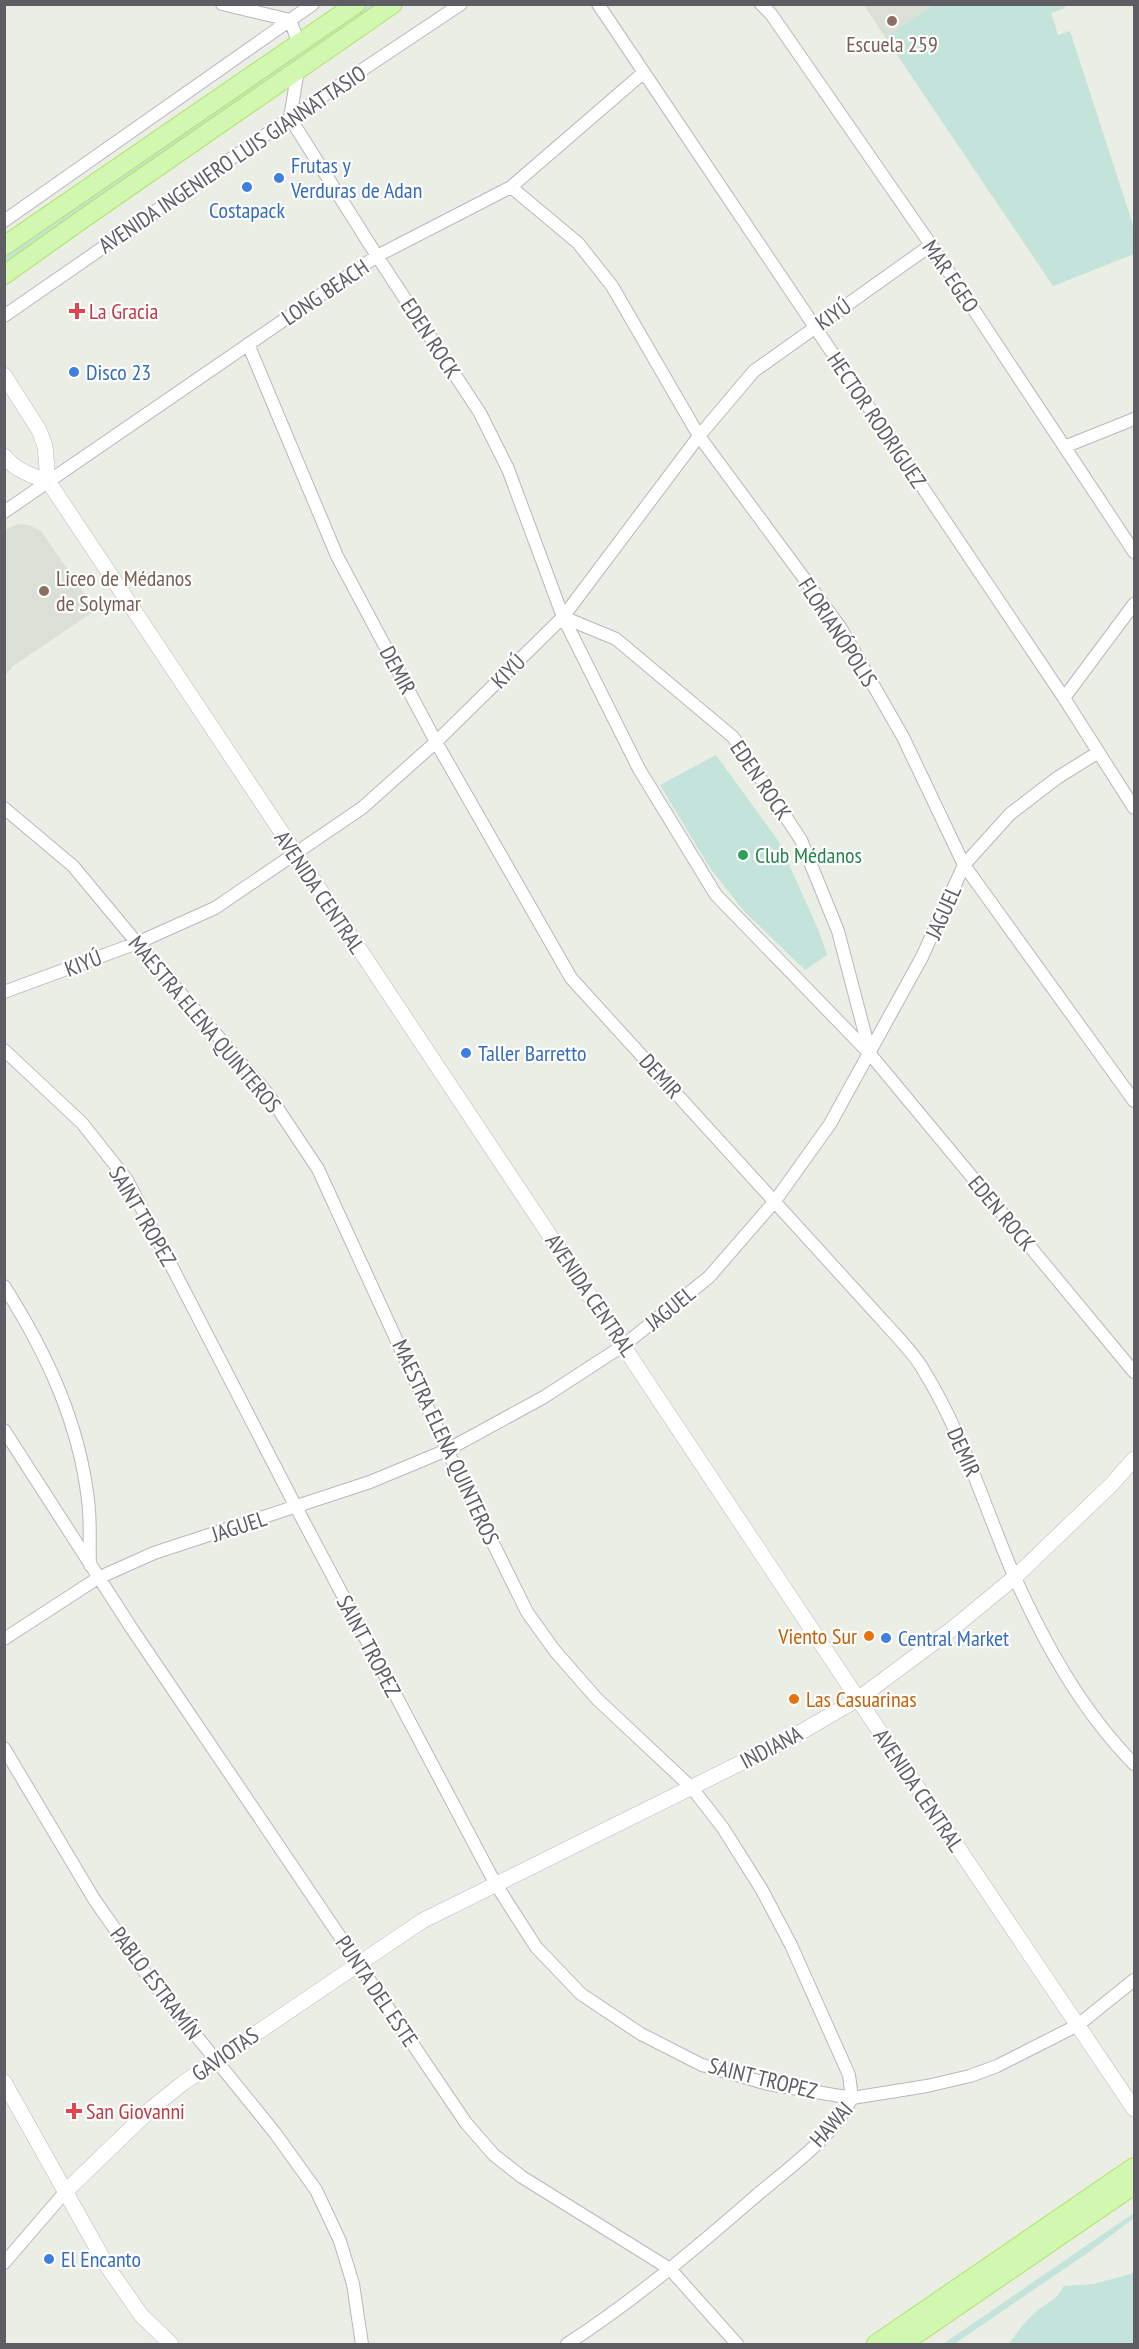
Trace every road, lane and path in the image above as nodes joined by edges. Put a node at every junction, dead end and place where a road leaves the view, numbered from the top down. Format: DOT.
graph roads {
  1 [pos="222,4"];
  2 [pos="313,4"];
  3 [pos="356,4"];
  4 [pos="393,4"];
  5 [pos="460,4"];
  6 [pos="598,4"];
  7 [pos="761,4"];
  8 [pos="290,20"];
  9 [pos="299,44"];
  10 [pos="298,70"];
  11 [pos="643,73"];
  12 [pos="290,118"];
  13 [pos="511,187"];
  14 [pos="4,221"];
  15 [pos="931,245"];
  16 [pos="4,246"];
  17 [pos="377,256"];
  18 [pos="4,275"];
  19 [pos="4,316"];
  20 [pos="814,327"];
  21 [pos="248,344"];
  22 [pos="4,375"];
  23 [pos="1134,419"];
  24 [pos="699,436"];
  25 [pos="1064,447"];
  26 [pos="4,456"];
  27 [pos="48,481"];
  28 [pos="4,512"];
  29 [pos="1134,552"];
  30 [pos="1134,604"];
  31 [pos="563,617"];
  32 [pos="1064,698"];
  33 [pos="436,742"];
  34 [pos="1097,753"];
  35 [pos="4,808"];
  36 [pos="1134,808"];
  37 [pos="295,855"];
  38 [pos="964,865"];
  39 [pos="137,943"];
  40 [pos="4,992"];
  41 [pos="4,1050"];
  42 [pos="870,1054"];
  43 [pos="1134,1101"];
  44 [pos="775,1201"];
  45 [pos="4,1286"];
  46 [pos="624,1345"];
  47 [pos="1134,1372"];
  48 [pos="4,1430"];
  49 [pos="447,1450"];
  50 [pos="1134,1459"];
  51 [pos="296,1507"];
  52 [pos="90,1566"];
  53 [pos="1015,1577"];
  54 [pos="98,1578"];
  55 [pos="4,1639"];
  56 [pos="858,1700"];
  57 [pos="4,1748"];
  58 [pos="1134,1764"];
  59 [pos="692,1788"];
  60 [pos="495,1883"];
  61 [pos="358,1963"];
  62 [pos="1134,1980"];
  63 [pos="1078,2025"];
  64 [pos="215,2061"];
  65 [pos="4,2082"];
  66 [pos="852,2098"];
  67 [pos="1134,2109"];
  68 [pos="1134,2167"];
  69 [pos="1134,2185"];
  70 [pos="66,2192"];
  71 [pos="4,2263"];
  72 [pos="670,2270"];
  73 [pos="171,2344"];
  74 [pos="362,2344"];
  75 [pos="567,2344"];
  76 [pos="737,2344"];
  77 [pos="876,2344"];
  78 [pos="902,2344"];
  1 -- 8 [label="street"];
  2 -- 8 [label="street"];
  3 -- 9 [label="main road"];
  4 -- 10 [label="main road, AVENIDA INGENIERO LUIS GIANNATTASIO"];
  5 -- 12 [label="street, AVENIDA INGENIERO LUIS GIANNATTASIO"];
  6 -- 11 [label="street, HECTOR RODRIGUEZ"];
  7 -- 15 [label="street, MAR EGEO"];
  8 -- 9 [label="street"];
  8 -- 14 [label="street"];
  9 -- 16 [label="main road"];
  10 -- 12 [label="street"];
  10 -- 18 [label="main road, AVENIDA INGENIERO LUIS GIANNATTASIO"];
  11 -- 13 [label="street, LONG BEACH"];
  11 -- 20 [label="street, HECTOR RODRIGUEZ"];
  12 -- 17 [label="street, EDEN ROCK"];
  12 -- 19 [label="street, AVENIDA INGENIERO LUIS GIANNATTASIO"];
  13 -- 17 [label="street, LONG BEACH"];
  13 -- 24 [label="street, FLORIANÓPOLIS"];
  15 -- 20 [label="street, KIYÚ"];
  15 -- 25 [label="street, MAR EGEO"];
  17 -- 21 [label="street, LONG BEACH"];
  17 -- 31 [label="street, EDEN ROCK"];
  20 -- 24 [label="street, KIYÚ"];
  20 -- 32 [label="street, HECTOR RODRIGUEZ"];
  21 -- 27 [label="street, LONG BEACH"];
  21 -- 33 [label="street, DEMIR"];
  22 -- 27 [label="street, AVENIDA CENTRAL"];
  23 -- 25 [label="street"];
  24 -- 31 [label="street, KIYÚ"];
  24 -- 38 [label="street, FLORIANÓPOLIS"];
  25 -- 29 [label="street, MAR EGEO"];
  26 -- 27 [label="street"];
  27 -- 28 [label="street, LONG BEACH"];
  27 -- 37 [label="street, AVENIDA CENTRAL"];
  30 -- 32 [label="street"];
  31 -- 33 [label="street, KIYÚ"];
  31 -- 42 [label="street, EDEN ROCK"];
  31 -- 42 [label="street, EDEN ROCK"];
  32 -- 34 [label="street, HECTOR RODRIGUEZ"];
  33 -- 37 [label="street, KIYÚ"];
  33 -- 44 [label="street, DEMIR"];
  34 -- 36 [label="street, HECTOR RODRIGUEZ"];
  34 -- 38 [label="street, JAGUEL"];
  35 -- 39 [label="street, MAESTRA ELENA QUINTEROS"];
  37 -- 39 [label="street, KIYÚ"];
  37 -- 46 [label="street, AVENIDA CENTRAL"];
  38 -- 42 [label="street, JAGUEL"];
  38 -- 43 [label="street, FLORIANÓPOLIS"];
  39 -- 40 [label="street, KIYÚ"];
  39 -- 49 [label="street, MAESTRA ELENA QUINTEROS"];
  41 -- 51 [label="street, SAINT TROPEZ"];
  42 -- 44 [label="street, JAGUEL"];
  42 -- 47 [label="street, EDEN ROCK"];
  44 -- 46 [label="street, JAGUEL"];
  44 -- 53 [label="street, DEMIR"];
  45 -- 52 [label="street"];
  46 -- 49 [label="street, JAGUEL"];
  46 -- 56 [label="street, AVENIDA CENTRAL"];
  48 -- 52 [label="street, PUNTA DEL ESTE"];
  49 -- 51 [label="street, JAGUEL"];
  49 -- 59 [label="street, MAESTRA ELENA QUINTEROS"];
  50 -- 53 [label="street, INDIANA"];
  51 -- 54 [label="street, JAGUEL"];
  51 -- 60 [label="street, SAINT TROPEZ"];
  52 -- 54 [label="street, PUNTA DEL ESTE"];
  53 -- 56 [label="street, INDIANA"];
  53 -- 58 [label="street, DEMIR"];
  54 -- 55 [label="street, JAGUEL"];
  54 -- 61 [label="street, PUNTA DEL ESTE"];
  56 -- 59 [label="street, INDIANA"];
  56 -- 63 [label="street, AVENIDA CENTRAL"];
  57 -- 64 [label="street, PABLO ESTRAMÍN"];
  59 -- 60 [label="street, INDIANA"];
  59 -- 66 [label="street, MAESTRA ELENA QUINTEROS"];
  60 -- 61 [label="street, INDIANA"];
  60 -- 66 [label="street, SAINT TROPEZ"];
  61 -- 64 [label="street, GAVIOTAS"];
  61 -- 72 [label="street, PUNTA DEL ESTE"];
  62 -- 63 [label="street, HAWAI"];
  63 -- 66 [label="street, HAWAI"];
  63 -- 67 [label="street, AVENIDA CENTRAL"];
  64 -- 70 [label="street, GAVIOTAS"];
  64 -- 74 [label="street, PABLO ESTRAMÍN"];
  65 -- 70 [label="street"];
  66 -- 72 [label="street, HAWAI"];
  68 -- 77 [label="main road"];
  69 -- 78 [label="main road"];
  70 -- 71 [label="street, GAVIOTAS"];
  70 -- 73 [label="street"];
  72 -- 75 [label="street, HAWAI"];
  72 -- 76 [label="street, PUNTA DEL ESTE"];
}
